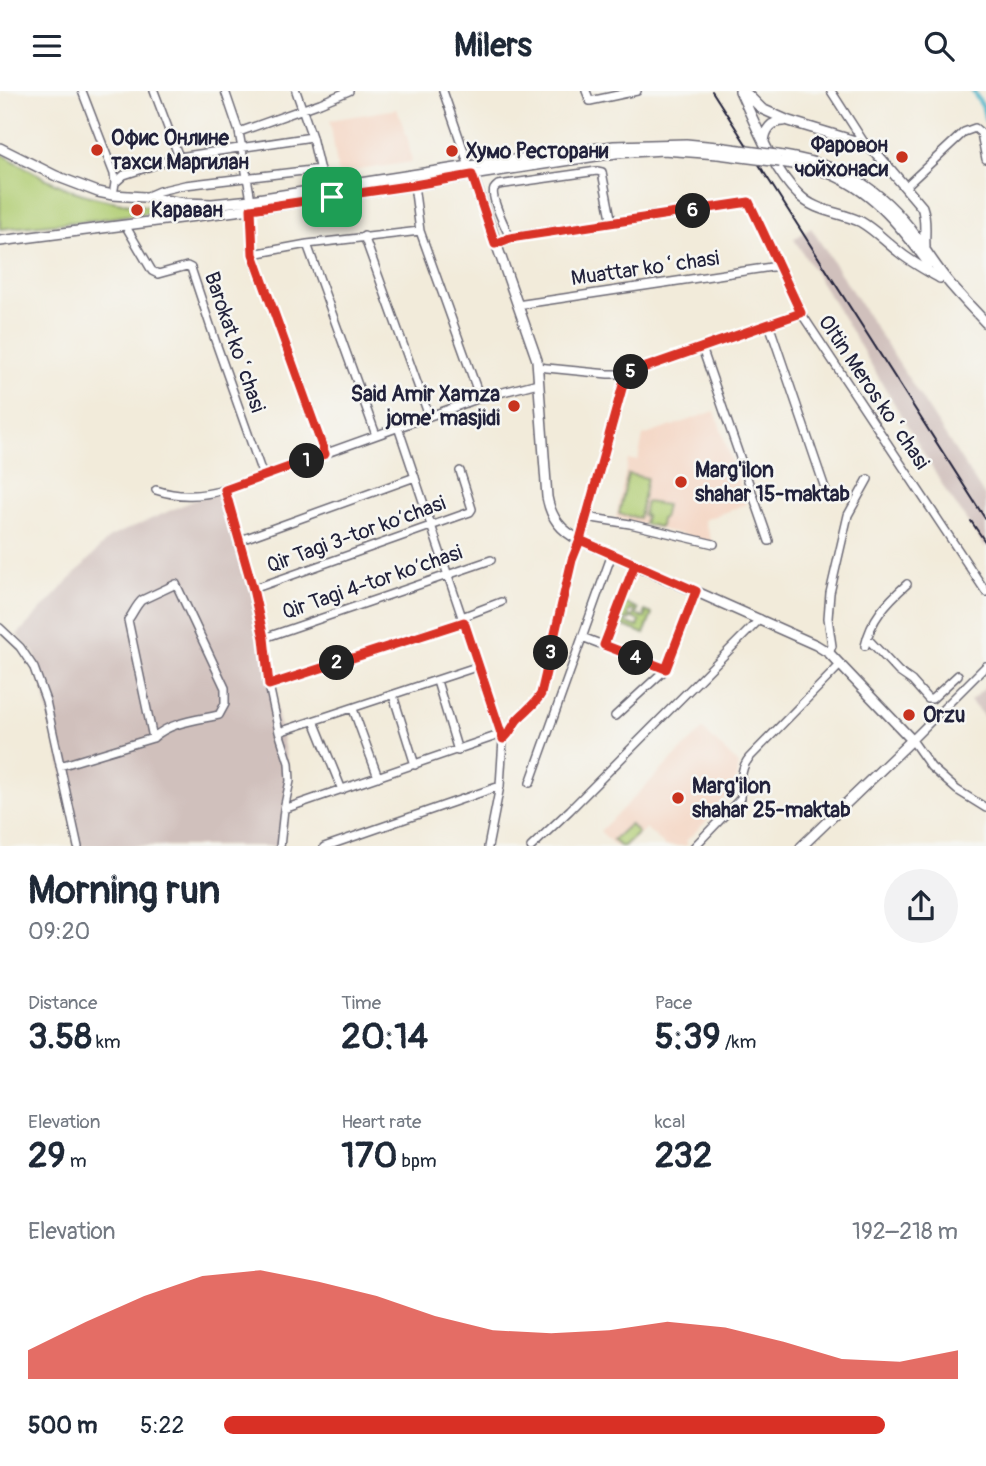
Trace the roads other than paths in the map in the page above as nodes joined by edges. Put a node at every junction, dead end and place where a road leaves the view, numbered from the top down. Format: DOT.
graph roads {
  1 [pos="82,91"];
  2 [pos="153,91"];
  3 [pos="225,91"];
  4 [pos="296,91"];
  5 [pos="349,91"];
  6 [pos="443,91"];
  7 [pos="586,91"];
  8 [pos="637,91"];
  9 [pos="742,91"];
  10 [pos="831,91"];
  11 [pos="303,110"];
  12 [pos="789,121"];
  13 [pos="850,121"];
  14 [pos="239,132"];
  15 [pos="837,136"];
  16 [pos="312,137"];
  17 [pos="764,142"];
  18 [pos="865,144"];
  19 [pos="241,147"];
  20 [pos="0,148"];
  21 [pos="179,157"];
  22 [pos="778,158"];
  23 [pos="986,159"];
  24 [pos="320,169"];
  25 [pos="470,170"];
  26 [pos="247,177"];
  27 [pos="115,183"];
  28 [pos="414,185"];
  29 [pos="905,187"];
  30 [pos="324,188"];
  31 [pos="113,195"];
  32 [pos="144,197"];
  33 [pos="251,204"];
  34 [pos="924,214"];
  35 [pos="612,223"];
  36 [pos="125,225"];
  37 [pos="908,225"];
  38 [pos="420,230"];
  39 [pos="364,236"];
  40 [pos="510,238"];
  41 [pos="910,239"];
  42 [pos="0,241"];
  43 [pos="307,244"];
  44 [pos="495,244"];
  45 [pos="925,249"];
  46 [pos="899,253"];
  47 [pos="253,254"];
  48 [pos="778,266"];
  49 [pos="940,278"];
  50 [pos="517,305"];
  51 [pos="801,313"];
  52 [pos="986,323"];
  53 [pos="769,324"];
  54 [pos="986,331"];
  55 [pos="702,348"];
  56 [pos="537,367"];
  57 [pos="626,374"];
  58 [pos="538,383"];
  59 [pos="480,398"];
  60 [pos="429,416"];
  61 [pos="398,427"];
  62 [pos="376,435"];
  63 [pos="325,454"];
  64 [pos="460,471"];
  65 [pos="263,476"];
  66 [pos="415,477"];
  67 [pos="868,479"];
  68 [pos="156,490"];
  69 [pos="225,490"];
  70 [pos="827,494"];
  71 [pos="586,517"];
  72 [pos="430,525"];
  73 [pos="580,540"];
  74 [pos="238,541"];
  75 [pos="769,541"];
  76 [pos="714,544"];
  77 [pos="612,554"];
  78 [pos="491,560"];
  79 [pos="635,564"];
  80 [pos="447,575"];
  81 [pos="907,585"];
  82 [pos="253,589"];
  83 [pos="696,591"];
  84 [pos="986,592"];
  85 [pos="501,602"];
  86 [pos="463,619"];
  87 [pos="760,619"];
  88 [pos="0,628"];
  89 [pos="582,636"];
  90 [pos="264,638"];
  91 [pos="604,645"];
  92 [pos="829,653"];
  93 [pos="840,665"];
  94 [pos="479,666"];
  95 [pos="986,666"];
  96 [pos="666,669"];
  97 [pos="958,675"];
  98 [pos="438,681"];
  99 [pos="269,685"];
  100 [pos="393,695"];
  101 [pos="353,709"];
  102 [pos="615,716"];
  103 [pos="314,722"];
  104 [pos="279,732"];
  105 [pos="502,737"];
  106 [pos="153,738"];
  107 [pos="912,740"];
  108 [pos="458,751"];
  109 [pos="415,765"];
  110 [pos="60,766"];
  111 [pos="378,777"];
  112 [pos="530,783"];
  113 [pos="500,786"];
  114 [pos="342,790"];
  115 [pos="986,808"];
  116 [pos="285,809"];
  117 [pos="806,845"];
  118 [pos="78,846"];
  119 [pos="280,846"];
  120 [pos="324,846"];
  121 [pos="487,846"];
  122 [pos="531,846"];
  123 [pos="694,846"];
  1 -- 27 [label="street"];
  2 -- 21 [label="street"];
  3 -- 14 [label="street"];
  4 -- 11 [label="street"];
  5 -- 11 [label="street"];
  6 -- 25 [label="street"];
  7 -- 8 [label="street"];
  9 -- 12 [label="main road"];
  9 -- 17 [label="main road"];
  10 -- 13 [label="street"];
  11 -- 14 [label="street"];
  11 -- 16 [label="street"];
  12 -- 15 [label="main road"];
  12 -- 17 [label="main road"];
  13 -- 15 [label="street"];
  13 -- 18 [label="street"];
  14 -- 19 [label="street"];
  15 -- 18 [label="main road"];
  16 -- 19 [label="street"];
  16 -- 24 [label="street"];
  17 -- 46 [label="main road"];
  18 -- 29 [label="main road"];
  19 -- 21 [label="street"];
  19 -- 26 [label="street"];
  20 -- 31 [label="main road"];
  21 -- 27 [label="street"];
  22 -- 25 [label="main road, bridge"];
  22 -- 37 [label="main road"];
  22 -- 41 [label="main road"];
  23 -- 29 [label="street"];
  24 -- 26 [label="street"];
  24 -- 30 [label="street"];
  25 -- 28 [label="main road"];
  25 -- 30 [label="main road"];
  25 -- 44 [label="main road"];
  26 -- 32 [label="street"];
  26 -- 33 [label="street"];
  27 -- 31 [label="street"];
  28 -- 33 [label="main road"];
  28 -- 38 [label="street"];
  29 -- 34 [label="main road"];
  30 -- 33 [label="main road"];
  31 -- 32 [label="main road"];
  32 -- 33 [label="main road"];
  33 -- 36 [label="main road"];
  33 -- 47 [label="street"];
  34 -- 37 [label="main road"];
  34 -- 45 [label="main road"];
  35 -- 40 [label="street"];
  35 -- 40 [label="street"];
  35 -- 48 [label="street, Oltin Meros koʻchasi"];
  36 -- 42 [label="main road"];
  36 -- 65 [label="street, Barokat koʻchasi"];
  37 -- 45 [label="main road"];
  38 -- 39 [label="street"];
  38 -- 59 [label="street"];
  39 -- 43 [label="street"];
  39 -- 60 [label="street"];
  40 -- 44 [label="street"];
  41 -- 46 [label="main road"];
  41 -- 49 [label="main road"];
  43 -- 47 [label="street"];
  43 -- 62 [label="street"];
  44 -- 50 [label="main road"];
  45 -- 52 [label="main road"];
  46 -- 49 [label="main road"];
  47 -- 63 [label="street"];
  48 -- 50 [label="street, Muattar koʻchasi"];
  48 -- 51 [label="street, Oltin Meros koʻchasi"];
  49 -- 54 [label="main road"];
  50 -- 56 [label="main road"];
  51 -- 53 [label="street"];
  51 -- 84 [label="street, Oltin Meros koʻchasi"];
  53 -- 55 [label="street"];
  53 -- 70 [label="street"];
  55 -- 57 [label="street"];
  55 -- 75 [label="street"];
  56 -- 57 [label="street"];
  56 -- 58 [label="main road"];
  57 -- 71 [label="street"];
  58 -- 59 [label="street"];
  58 -- 73 [label="main road"];
  59 -- 60 [label="street"];
  60 -- 61 [label="street"];
  61 -- 62 [label="street"];
  61 -- 66 [label="street"];
  62 -- 63 [label="street"];
  63 -- 65 [label="street"];
  64 -- 72 [label="street, Qir Tagi 3-tor koʼchasi"];
  65 -- 69 [label="street"];
  66 -- 72 [label="street"];
  66 -- 74 [label="street"];
  67 -- 92 [label="street"];
  68 -- 69 [label="street"];
  69 -- 74 [label="street"];
  71 -- 73 [label="street"];
  71 -- 76 [label="street"];
  72 -- 80 [label="street"];
  72 -- 82 [label="street, Qir Tagi 3-tor koʼchasi"];
  73 -- 77 [label="main road"];
  73 -- 105 [label="street"];
  74 -- 82 [label="street"];
  77 -- 79 [label="main road"];
  77 -- 89 [label="street"];
  78 -- 80 [label="street, Qir Tagi 4-tor koʼchasi"];
  79 -- 83 [label="main road"];
  79 -- 91 [label="street"];
  80 -- 86 [label="street"];
  80 -- 90 [label="street, Qir Tagi 4-tor koʼchasi"];
  81 -- 97 [label="street"];
  82 -- 90 [label="street"];
  83 -- 87 [label="main road"];
  83 -- 96 [label="street"];
  85 -- 86 [label="street"];
  86 -- 94 [label="street"];
  86 -- 99 [label="street"];
  87 -- 92 [label="main road"];
  87 -- 122 [label="street"];
  88 -- 110 [label="street"];
  89 -- 91 [label="street"];
  89 -- 112 [label="street"];
  90 -- 99 [label="street"];
  91 -- 96 [label="street"];
  92 -- 93 [label="main road"];
  93 -- 107 [label="main road"];
  93 -- 123 [label="street"];
  94 -- 98 [label="street"];
  94 -- 105 [label="street"];
  95 -- 107 [label="street"];
  96 -- 102 [label="street"];
  98 -- 100 [label="street"];
  98 -- 108 [label="street"];
  99 -- 104 [label="street"];
  100 -- 101 [label="street"];
  100 -- 109 [label="street"];
  101 -- 103 [label="street"];
  101 -- 111 [label="street"];
  103 -- 104 [label="street"];
  103 -- 114 [label="street"];
  104 -- 116 [label="street"];
  105 -- 108 [label="street"];
  105 -- 113 [label="street"];
  106 -- 106 [label="street"];
  106 -- 110 [label="street"];
  107 -- 115 [label="street"];
  107 -- 117 [label="main road"];
  108 -- 109 [label="street"];
  109 -- 111 [label="street"];
  110 -- 118 [label="street"];
  111 -- 114 [label="street"];
  113 -- 120 [label="street"];
  113 -- 121 [label="street"];
  114 -- 116 [label="street"];
  116 -- 119 [label="street"];
}
